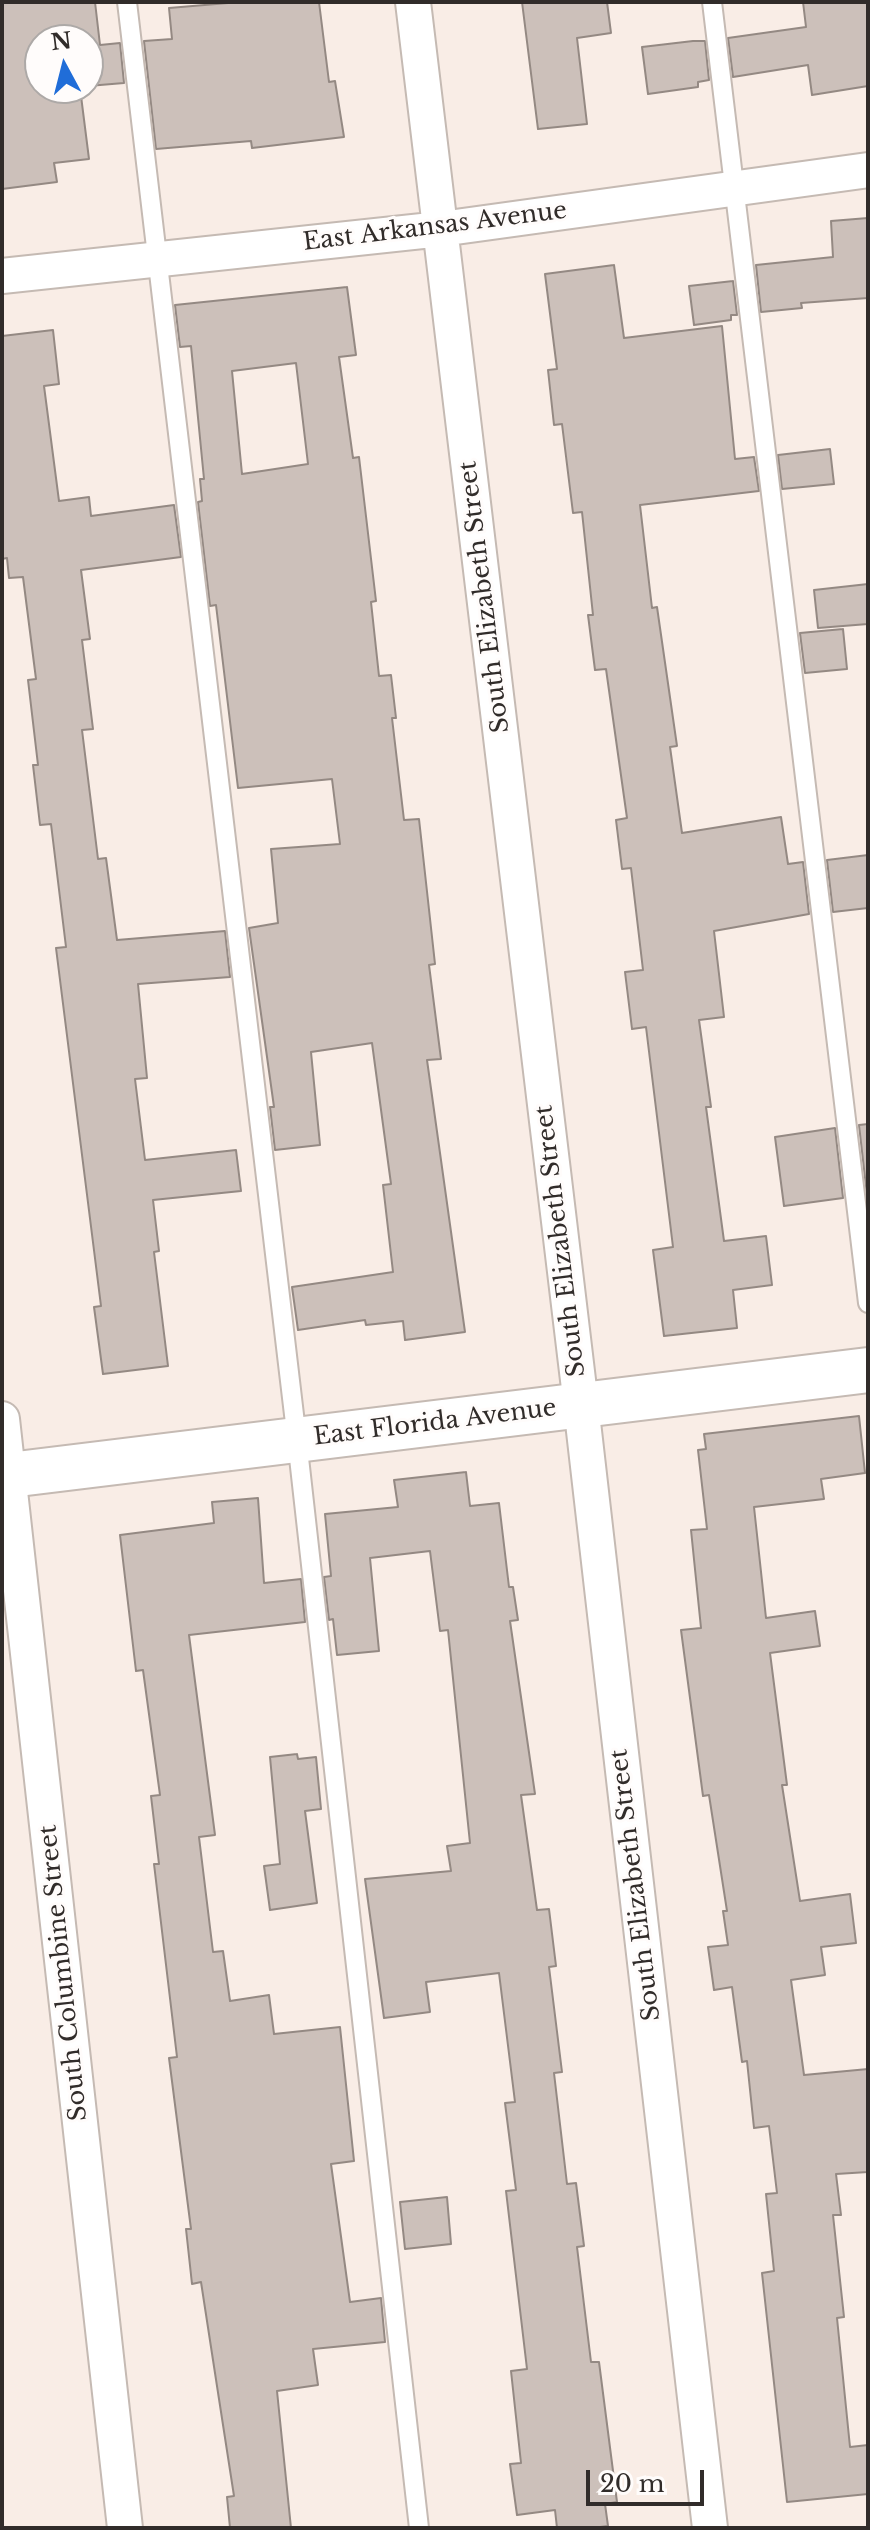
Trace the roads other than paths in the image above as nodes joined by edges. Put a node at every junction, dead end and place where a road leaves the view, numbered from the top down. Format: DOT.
graph roads {
  1 [pos="127,2"];
  2 [pos="413,2"];
  3 [pos="712,2"];
  4 [pos="868,170"];
  5 [pos="736,187"];
  6 [pos="441,229"];
  7 [pos="157,259"];
  8 [pos="2,276"];
  9 [pos="868,1303"];
  10 [pos="868,1370"];
  11 [pos="581,1405"];
  12 [pos="2,1419"];
  13 [pos="297,1440"];
  14 [pos="5,1476"];
  15 [pos="125,2528"];
  16 [pos="419,2528"];
  17 [pos="710,2528"];
  1 -- 7 [label="lane"];
  2 -- 6 [label="street, South Elizabeth Street"];
  3 -- 5 [label="lane"];
  4 -- 5 [label="street, East Arkansas Avenue"];
  5 -- 6 [label="street, East Arkansas Avenue"];
  5 -- 9 [label="lane"];
  6 -- 7 [label="street, East Arkansas Avenue"];
  6 -- 11 [label="street, South Elizabeth Street"];
  7 -- 8 [label="street, East Arkansas Avenue"];
  7 -- 13 [label="lane"];
  10 -- 11 [label="street, East Florida Avenue"];
  11 -- 13 [label="street, East Florida Avenue"];
  11 -- 17 [label="street, South Elizabeth Street"];
  12 -- 14 [label="street, South Columbine Street"];
  13 -- 14 [label="street, East Florida Avenue"];
  13 -- 16 [label="lane"];
  14 -- 15 [label="street, South Columbine Street"];
}
